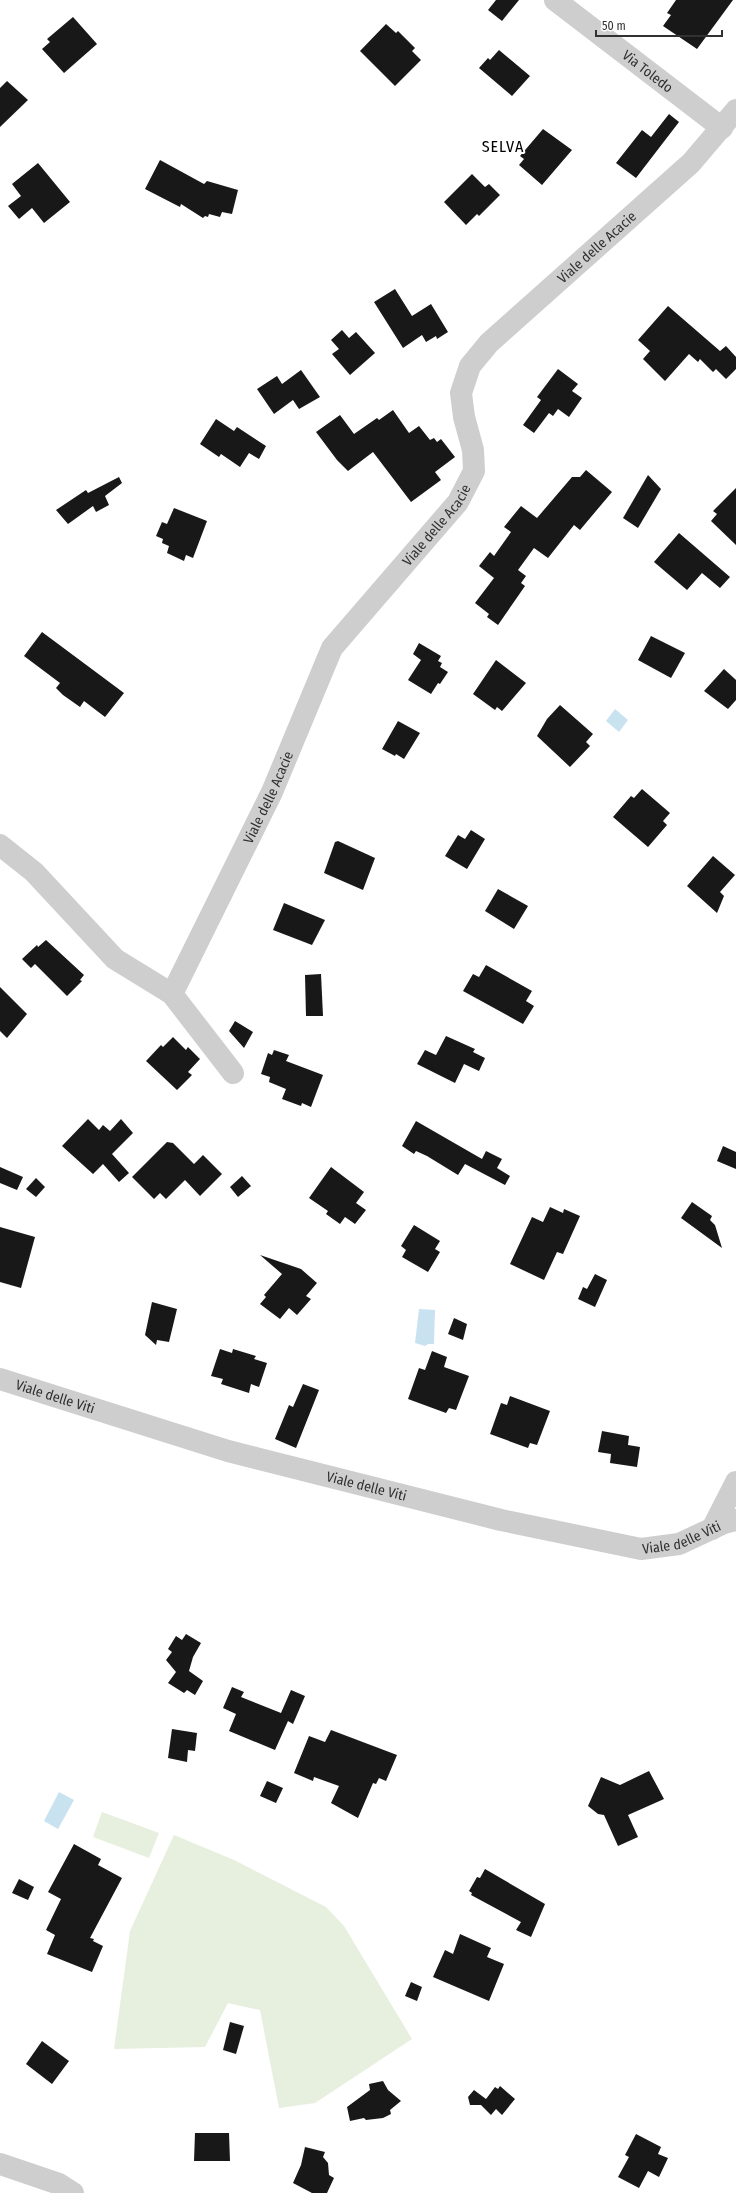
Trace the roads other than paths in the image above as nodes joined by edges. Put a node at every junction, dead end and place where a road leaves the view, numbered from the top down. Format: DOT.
graph roads {
  1 [pos="555,0"];
  2 [pos="736,110"];
  3 [pos="722,128"];
  4 [pos="0,845"];
  5 [pos="172,994"];
  6 [pos="233,1073"];
  7 [pos="0,1379"];
  8 [pos="736,1482"];
  9 [pos="736,1520"];
  10 [pos="712,1529"];
  11 [pos="0,2164"];
  12 [pos="73,2193"];
  1 -- 3 [label="street, Via Toledo"];
  2 -- 3 [label="street, Viale delle Acacie"];
  3 -- 5 [label="street, Viale delle Acacie"];
  4 -- 5 [label="street"];
  5 -- 6 [label="street"];
  7 -- 10 [label="street, Viale delle Viti"];
  8 -- 10 [label="street"];
  9 -- 10 [label="street, Viale delle Viti"];
  11 -- 12 [label="street"];
}
